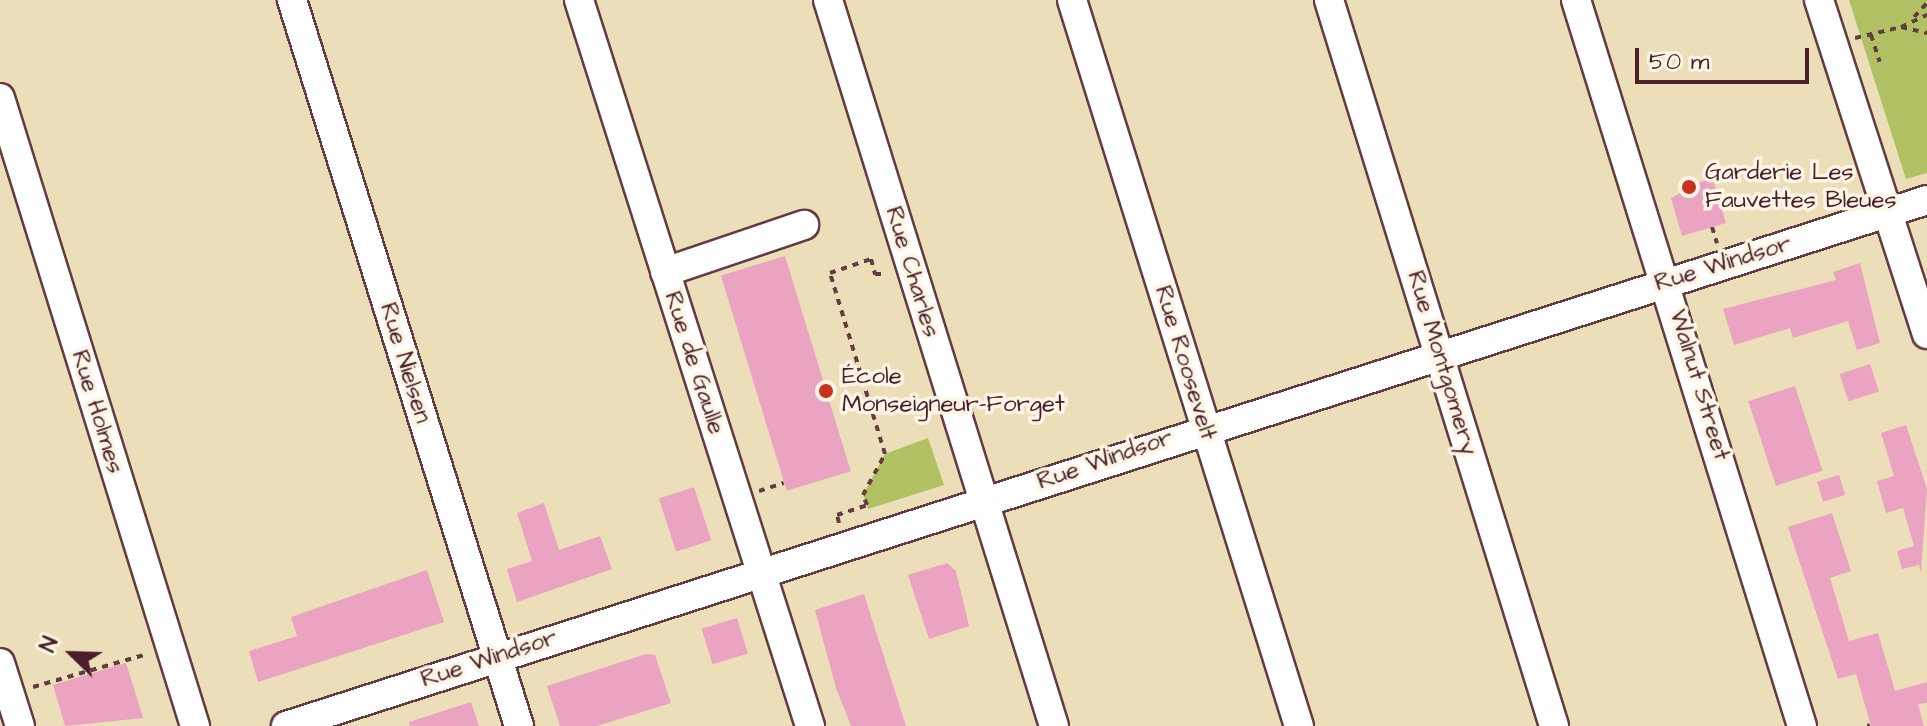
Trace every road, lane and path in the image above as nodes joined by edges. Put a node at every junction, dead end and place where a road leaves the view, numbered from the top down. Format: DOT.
graph roads {
  1 [pos="292,0"];
  2 [pos="579,0"];
  3 [pos="828,0"];
  4 [pos="1072,0"];
  5 [pos="1329,0"];
  6 [pos="1576,0"];
  7 [pos="1819,0"];
  8 [pos="1927,3"];
  9 [pos="1927,15"];
  10 [pos="1913,18"];
  11 [pos="1901,27"];
  12 [pos="1927,33"];
  13 [pos="1871,35"];
  14 [pos="1833,43"];
  15 [pos="1880,62"];
  16 [pos="0,98"];
  17 [pos="1927,200"];
  18 [pos="1889,212"];
  19 [pos="804,225"];
  20 [pos="1712,227"];
  21 [pos="1718,246"];
  22 [pos="665,272"];
  23 [pos="912,272"];
  24 [pos="1667,281"];
  25 [pos="1927,334"];
  26 [pos="1439,352"];
  27 [pos="1205,426"];
  28 [pos="984,502"];
  29 [pos="840,523"];
  30 [pos="760,572"];
  31 [pos="154,652"];
  32 [pos="496,656"];
  33 [pos="0,663"];
  34 [pos="10,694"];
  35 [pos="20,726"];
  36 [pos="195,726"];
  37 [pos="286,726"];
  38 [pos="519,726"];
  39 [pos="810,726"];
  40 [pos="1054,726"];
  41 [pos="1299,726"];
  42 [pos="1554,726"];
  43 [pos="1802,726"];
  1 -- 32 [label="street, Rue Nielsen"];
  2 -- 22 [label="street, Rue de Gaulle"];
  3 -- 23 [label="street, Rue Charles"];
  4 -- 27 [label="street, Rue Roosevelt"];
  5 -- 26 [label="street, Rue Montgomery"];
  6 -- 24 [label="street, Walnut Street"];
  7 -- 14 [label="street"];
  8 -- 10 [label="path"];
  9 -- 10 [label="path"];
  10 -- 11 [label="path"];
  11 -- 12 [label="path"];
  11 -- 13 [label="path"];
  13 -- 14 [label="path"];
  13 -- 15 [label="path"];
  14 -- 18 [label="street"];
  16 -- 36 [label="street, Rue Holmes"];
  17 -- 18 [label="street, Rue Windsor"];
  18 -- 24 [label="street, Rue Windsor"];
  18 -- 25 [label="street"];
  19 -- 22 [label="street"];
  20 -- 21 [label="path"];
  22 -- 30 [label="street, Rue de Gaulle"];
  23 -- 28 [label="street, Rue Charles"];
  23 -- 29 [label="path"];
  24 -- 26 [label="street, Rue Windsor"];
  24 -- 43 [label="street, Walnut Street"];
  26 -- 27 [label="street, Rue Windsor"];
  26 -- 42 [label="street, Rue Montgomery"];
  27 -- 28 [label="street, Rue Windsor"];
  27 -- 41 [label="street, Rue Roosevelt"];
  28 -- 30 [label="street, Rue Windsor"];
  28 -- 40 [label="street, Rue Charles"];
  30 -- 32 [label="street, Rue Windsor"];
  30 -- 39 [label="street, Rue de Gaulle"];
  31 -- 34 [label="path"];
  32 -- 37 [label="street, Rue Windsor"];
  32 -- 38 [label="street, Rue Nielsen"];
  33 -- 34 [label="street"];
  34 -- 35 [label="street"];
}
